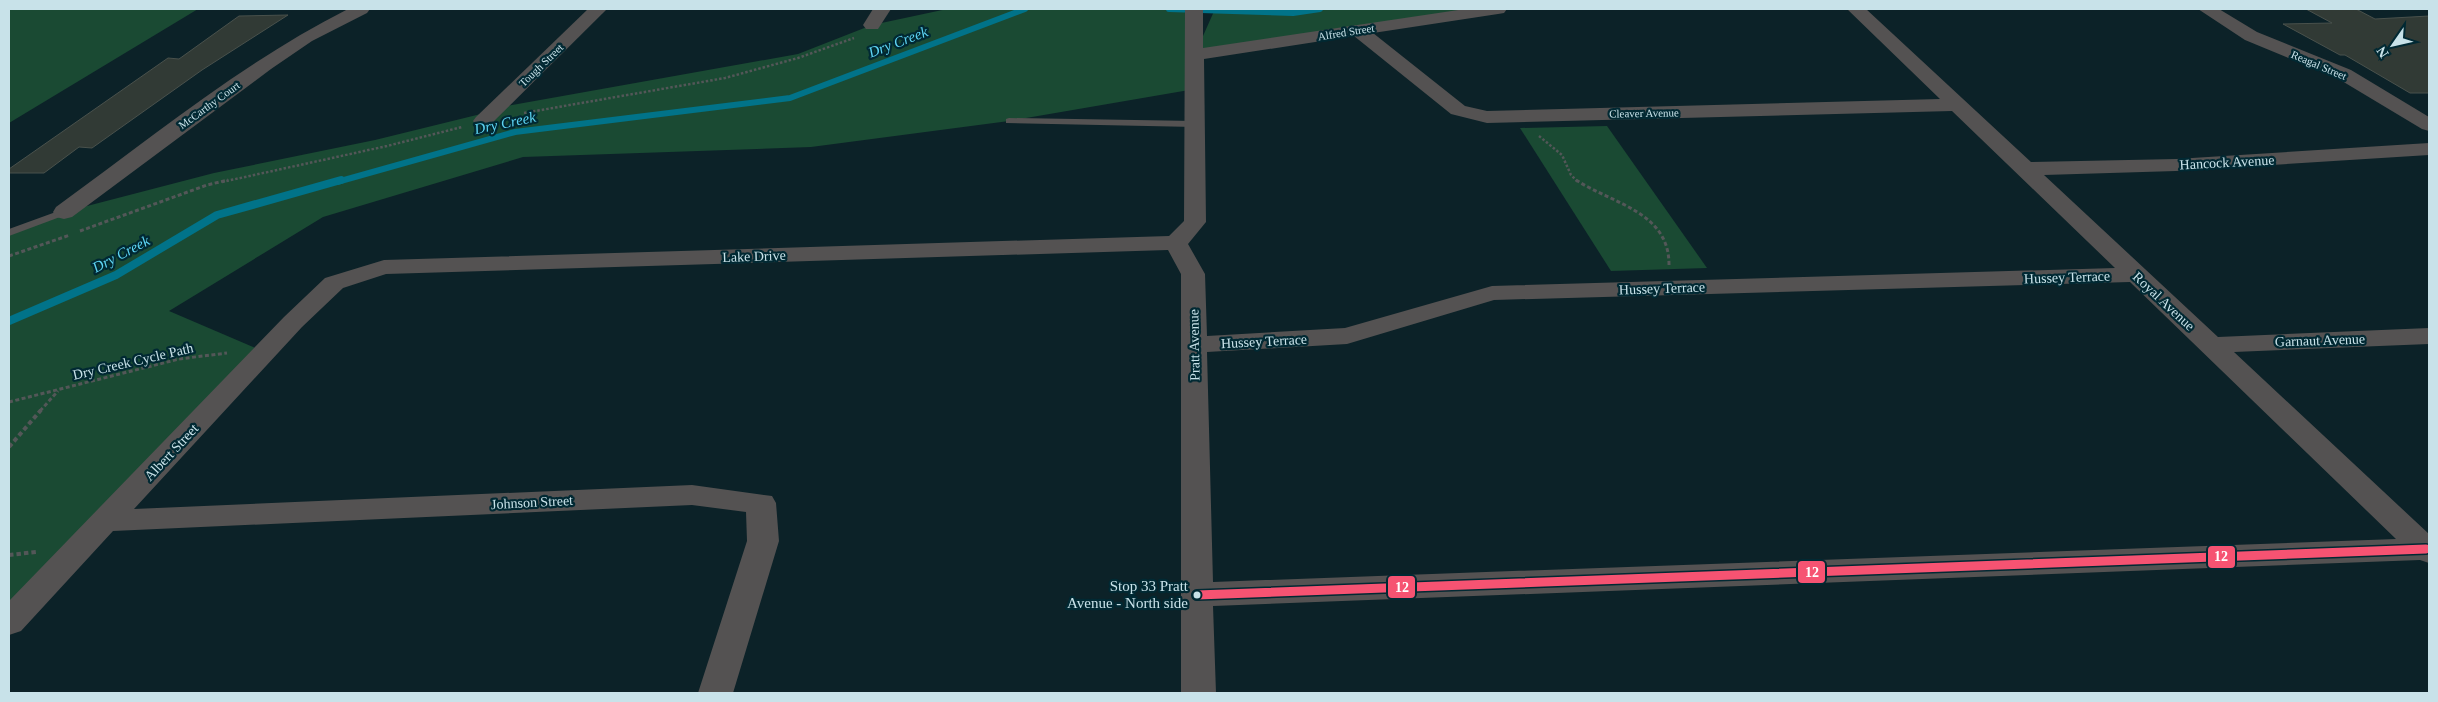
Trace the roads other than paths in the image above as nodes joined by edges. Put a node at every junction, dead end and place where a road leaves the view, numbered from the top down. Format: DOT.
graph roads {
  1 [pos="361,9"];
  2 [pos="598,9"];
  3 [pos="882,9"];
  4 [pos="1498,9"];
  5 [pos="1856,9"];
  6 [pos="2207,9"];
  7 [pos="1194,16"];
  8 [pos="872,24"];
  9 [pos="1358,30"];
  10 [pos="1194,55"];
  11 [pos="1958,105"];
  12 [pos="1010,120"];
  13 [pos="483,121"];
  14 [pos="1195,124"];
  15 [pos="2429,126"];
  16 [pos="2429,149"];
  17 [pos="2025,169"];
  18 [pos="64,212"];
  19 [pos="9,233"];
  20 [pos="1176,244"];
  21 [pos="2137,275"];
  22 [pos="334,283"];
  23 [pos="2429,336"];
  24 [pos="1194,344"];
  25 [pos="2211,345"];
  26 [pos="106,521"];
  27 [pos="2428,551"];
  28 [pos="1197,595"];
  29 [pos="9,622"];
  30 [pos="716,693"];
  31 [pos="1198,693"];
  1 -- 18 [label="street, McCarthy Court"];
  2 -- 13 [label="street, Tough Street"];
  3 -- 8 [label="street"];
  4 -- 9 [label="street, Alfred Street"];
  5 -- 11 [label="street, Royal Avenue"];
  6 -- 15 [label="street, Reagal Street"];
  7 -- 10 [label="street"];
  9 -- 10 [label="street, Alfred Street"];
  9 -- 11 [label="street, Cleaver Avenue"];
  10 -- 14 [label="street"];
  11 -- 17 [label="street, Royal Avenue"];
  12 -- 14 [label="lane"];
  14 -- 20 [label="street"];
  16 -- 17 [label="street, Hancock Avenue"];
  17 -- 21 [label="street, Royal Avenue"];
  18 -- 19 [label="lane"];
  20 -- 22 [label="street, Lake Drive"];
  20 -- 24 [label="street, Pratt Avenue"];
  21 -- 24 [label="street, Hussey Terrace"];
  21 -- 25 [label="street, Royal Avenue"];
  22 -- 26 [label="street, Albert Street"];
  23 -- 25 [label="street, Garnaut Avenue"];
  24 -- 28 [label="street, Pratt Avenue"];
  25 -- 27 [label="street, Royal Avenue"];
  26 -- 29 [label="street, Albert Street"];
  26 -- 30 [label="street, Johnson Street"];
  27 -- 28 [label="street"];
  28 -- 31 [label="street, Pratt Avenue"];
}
